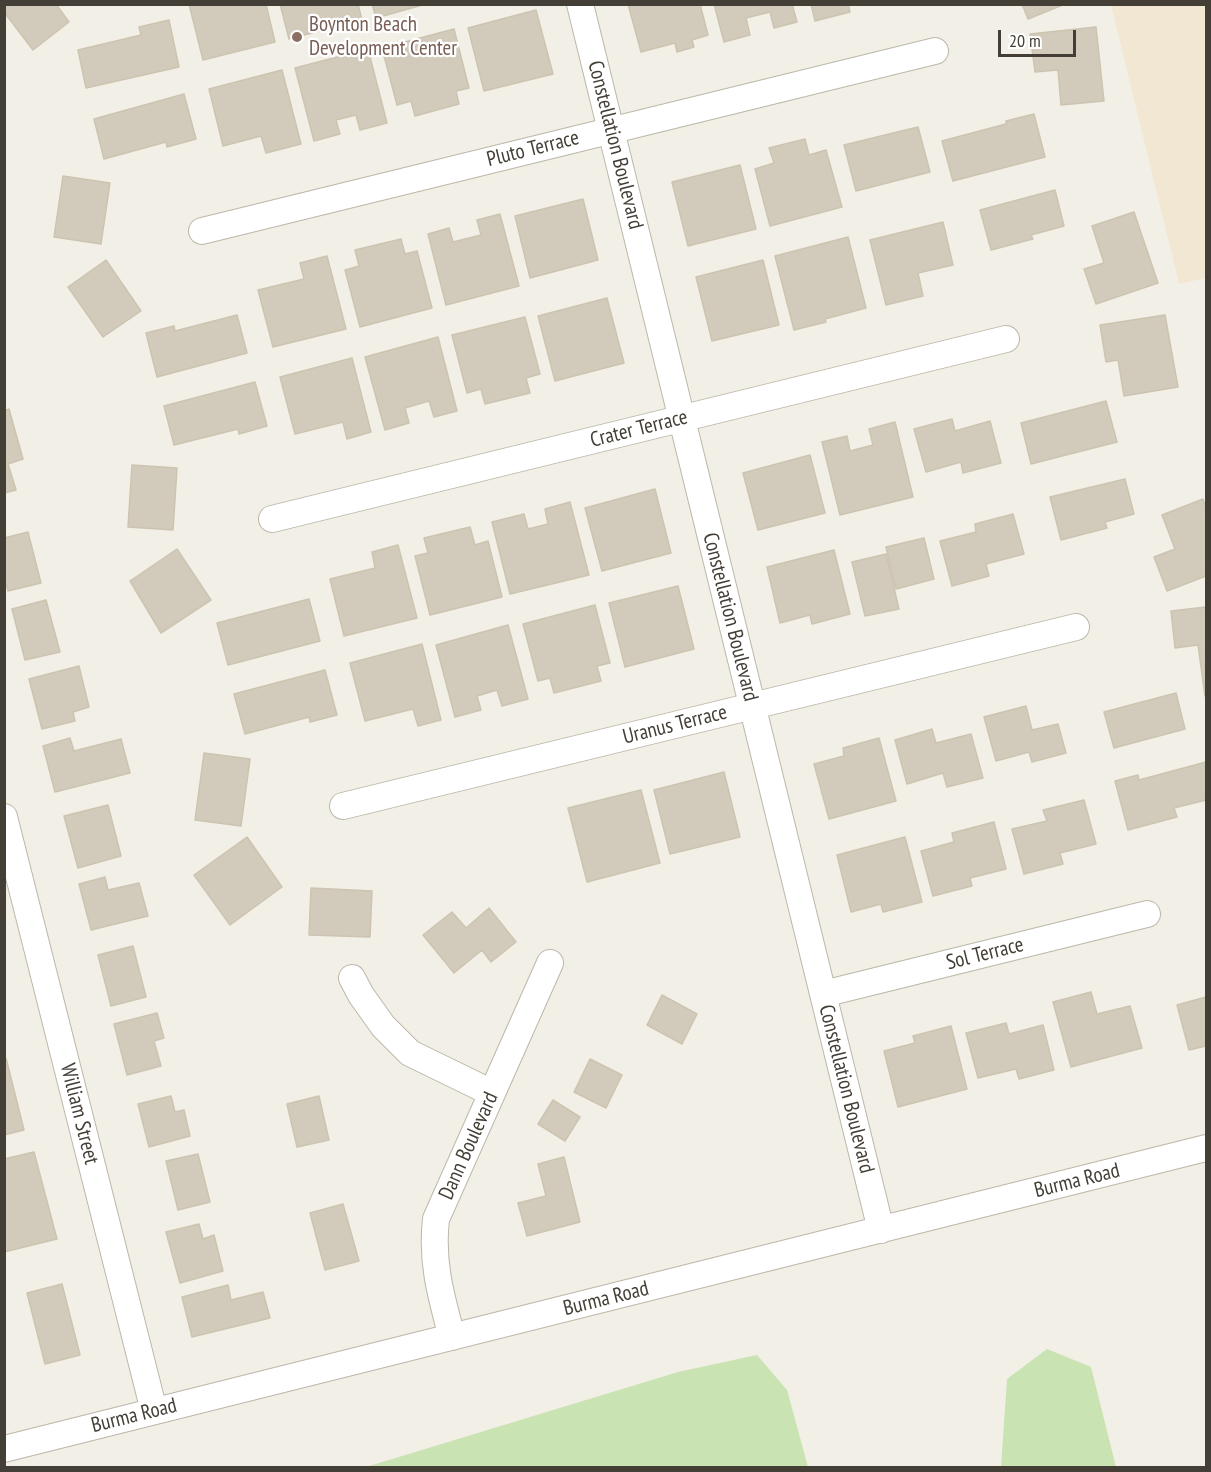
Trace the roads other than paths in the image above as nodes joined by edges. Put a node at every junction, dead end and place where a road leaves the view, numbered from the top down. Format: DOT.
graph roads {
  1 [pos="580,4"];
  2 [pos="935,51"];
  3 [pos="611,130"];
  4 [pos="202,231"];
  5 [pos="1005,339"];
  6 [pos="682,418"];
  7 [pos="272,519"];
  8 [pos="1076,627"];
  9 [pos="752,706"];
  10 [pos="343,806"];
  11 [pos="4,817"];
  12 [pos="11,872"];
  13 [pos="1147,914"];
  14 [pos="550,963"];
  15 [pos="352,978"];
  16 [pos="823,994"];
  17 [pos="492,1093"];
  18 [pos="1206,1148"];
  19 [pos="881,1230"];
  20 [pos="452,1337"];
  21 [pos="154,1411"];
  22 [pos="4,1449"];
  1 -- 3 [label="street, Constellation Boulevard"];
  2 -- 3 [label="street, Pluto Terrace"];
  3 -- 4 [label="street, Pluto Terrace"];
  3 -- 6 [label="street, Constellation Boulevard"];
  5 -- 6 [label="street, Crater Terrace"];
  6 -- 7 [label="street, Crater Terrace"];
  6 -- 9 [label="street, Constellation Boulevard"];
  8 -- 9 [label="street, Uranus Terrace"];
  9 -- 10 [label="street, Uranus Terrace"];
  9 -- 16 [label="street, Constellation Boulevard"];
  11 -- 12 [label="street, William Street"];
  12 -- 21 [label="street, William Street"];
  13 -- 16 [label="street, Sol Terrace"];
  14 -- 17 [label="street, Dann Boulevard"];
  15 -- 17 [label="street"];
  16 -- 19 [label="street, Constellation Boulevard"];
  17 -- 20 [label="street, Dann Boulevard"];
  18 -- 19 [label="street, Burma Road"];
  19 -- 20 [label="street, Burma Road"];
  20 -- 21 [label="street, Burma Road"];
  21 -- 22 [label="street, Burma Road"];
}
